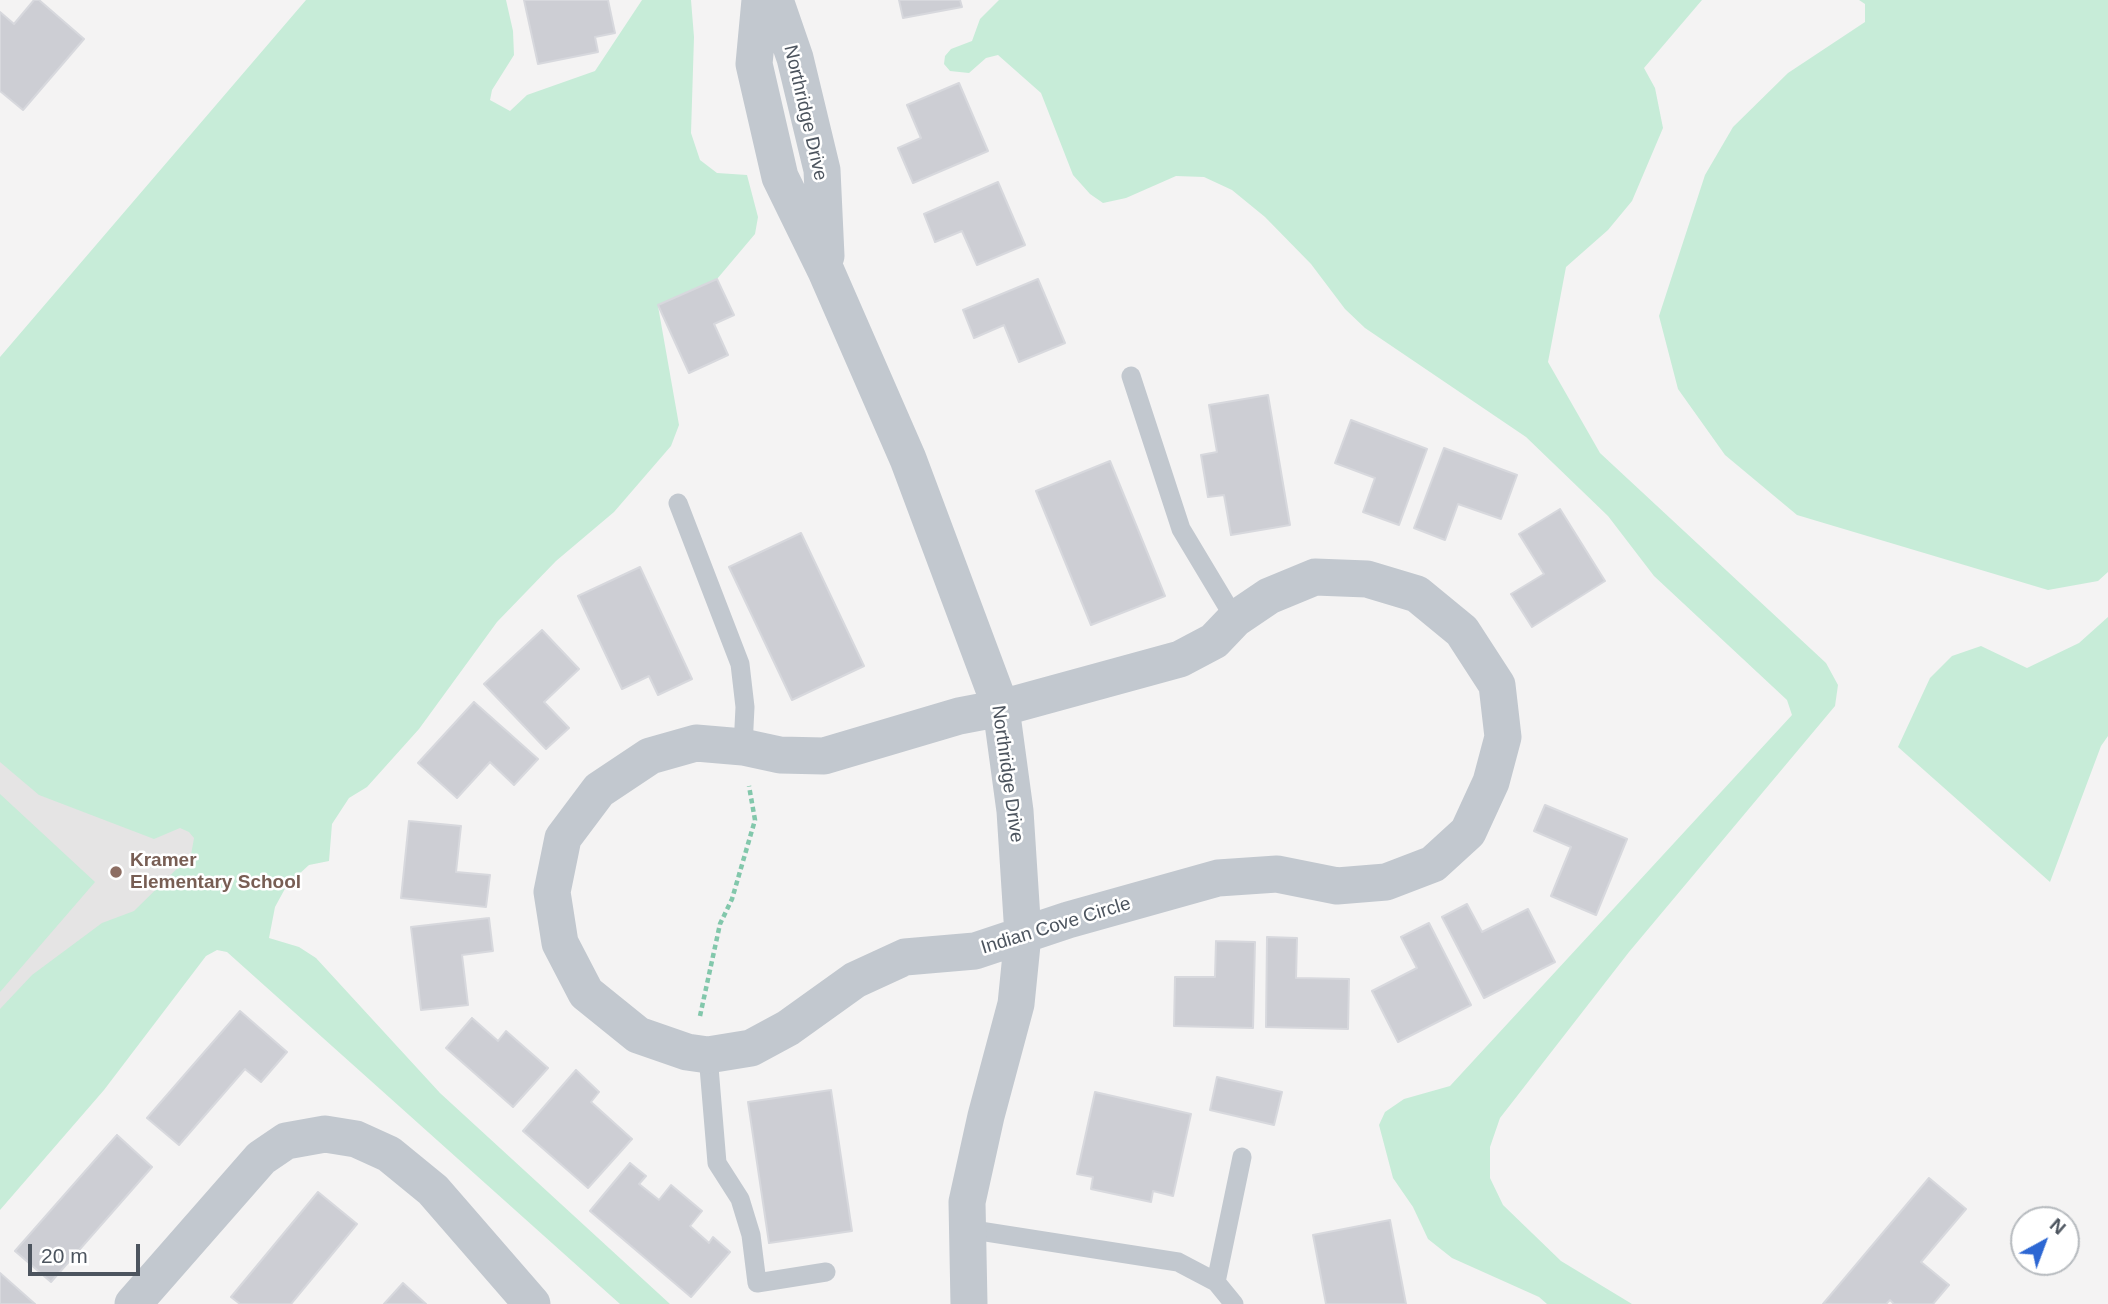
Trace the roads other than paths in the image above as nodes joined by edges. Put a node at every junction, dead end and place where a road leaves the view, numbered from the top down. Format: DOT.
graph roads {
  1 [pos="760,0"];
  2 [pos="775,0"];
  3 [pos="826,271"];
  4 [pos="1131,376"];
  5 [pos="678,503"];
  6 [pos="1235,619"];
  7 [pos="1001,708"];
  8 [pos="743,747"];
  9 [pos="1023,935"];
  10 [pos="697,1054"];
  11 [pos="1242,1157"];
  12 [pos="967,1229"];
  13 [pos="826,1272"];
  14 [pos="1216,1282"];
  15 [pos="133,1304"];
  16 [pos="532,1304"];
  17 [pos="969,1304"];
  18 [pos="1234,1304"];
  1 -- 3 [label="street, Northridge Drive"];
  2 -- 3 [label="street, Northridge Drive"];
  3 -- 7 [label="street, Northridge Drive"];
  4 -- 6 [label="lane"];
  5 -- 8 [label="lane"];
  6 -- 7 [label="street, Indian Cove Circle"];
  6 -- 9 [label="street, Indian Cove Circle"];
  7 -- 8 [label="street, Indian Cove Circle"];
  7 -- 9 [label="street, Northridge Drive"];
  8 -- 10 [label="street, Indian Cove Circle"];
  9 -- 10 [label="street, Indian Cove Circle"];
  9 -- 12 [label="street, Northridge Drive"];
  10 -- 13 [label="lane"];
  11 -- 14 [label="lane"];
  12 -- 14 [label="lane"];
  12 -- 17 [label="street, Northridge Drive"];
  14 -- 18 [label="lane"];
  15 -- 16 [label="street"];
}
